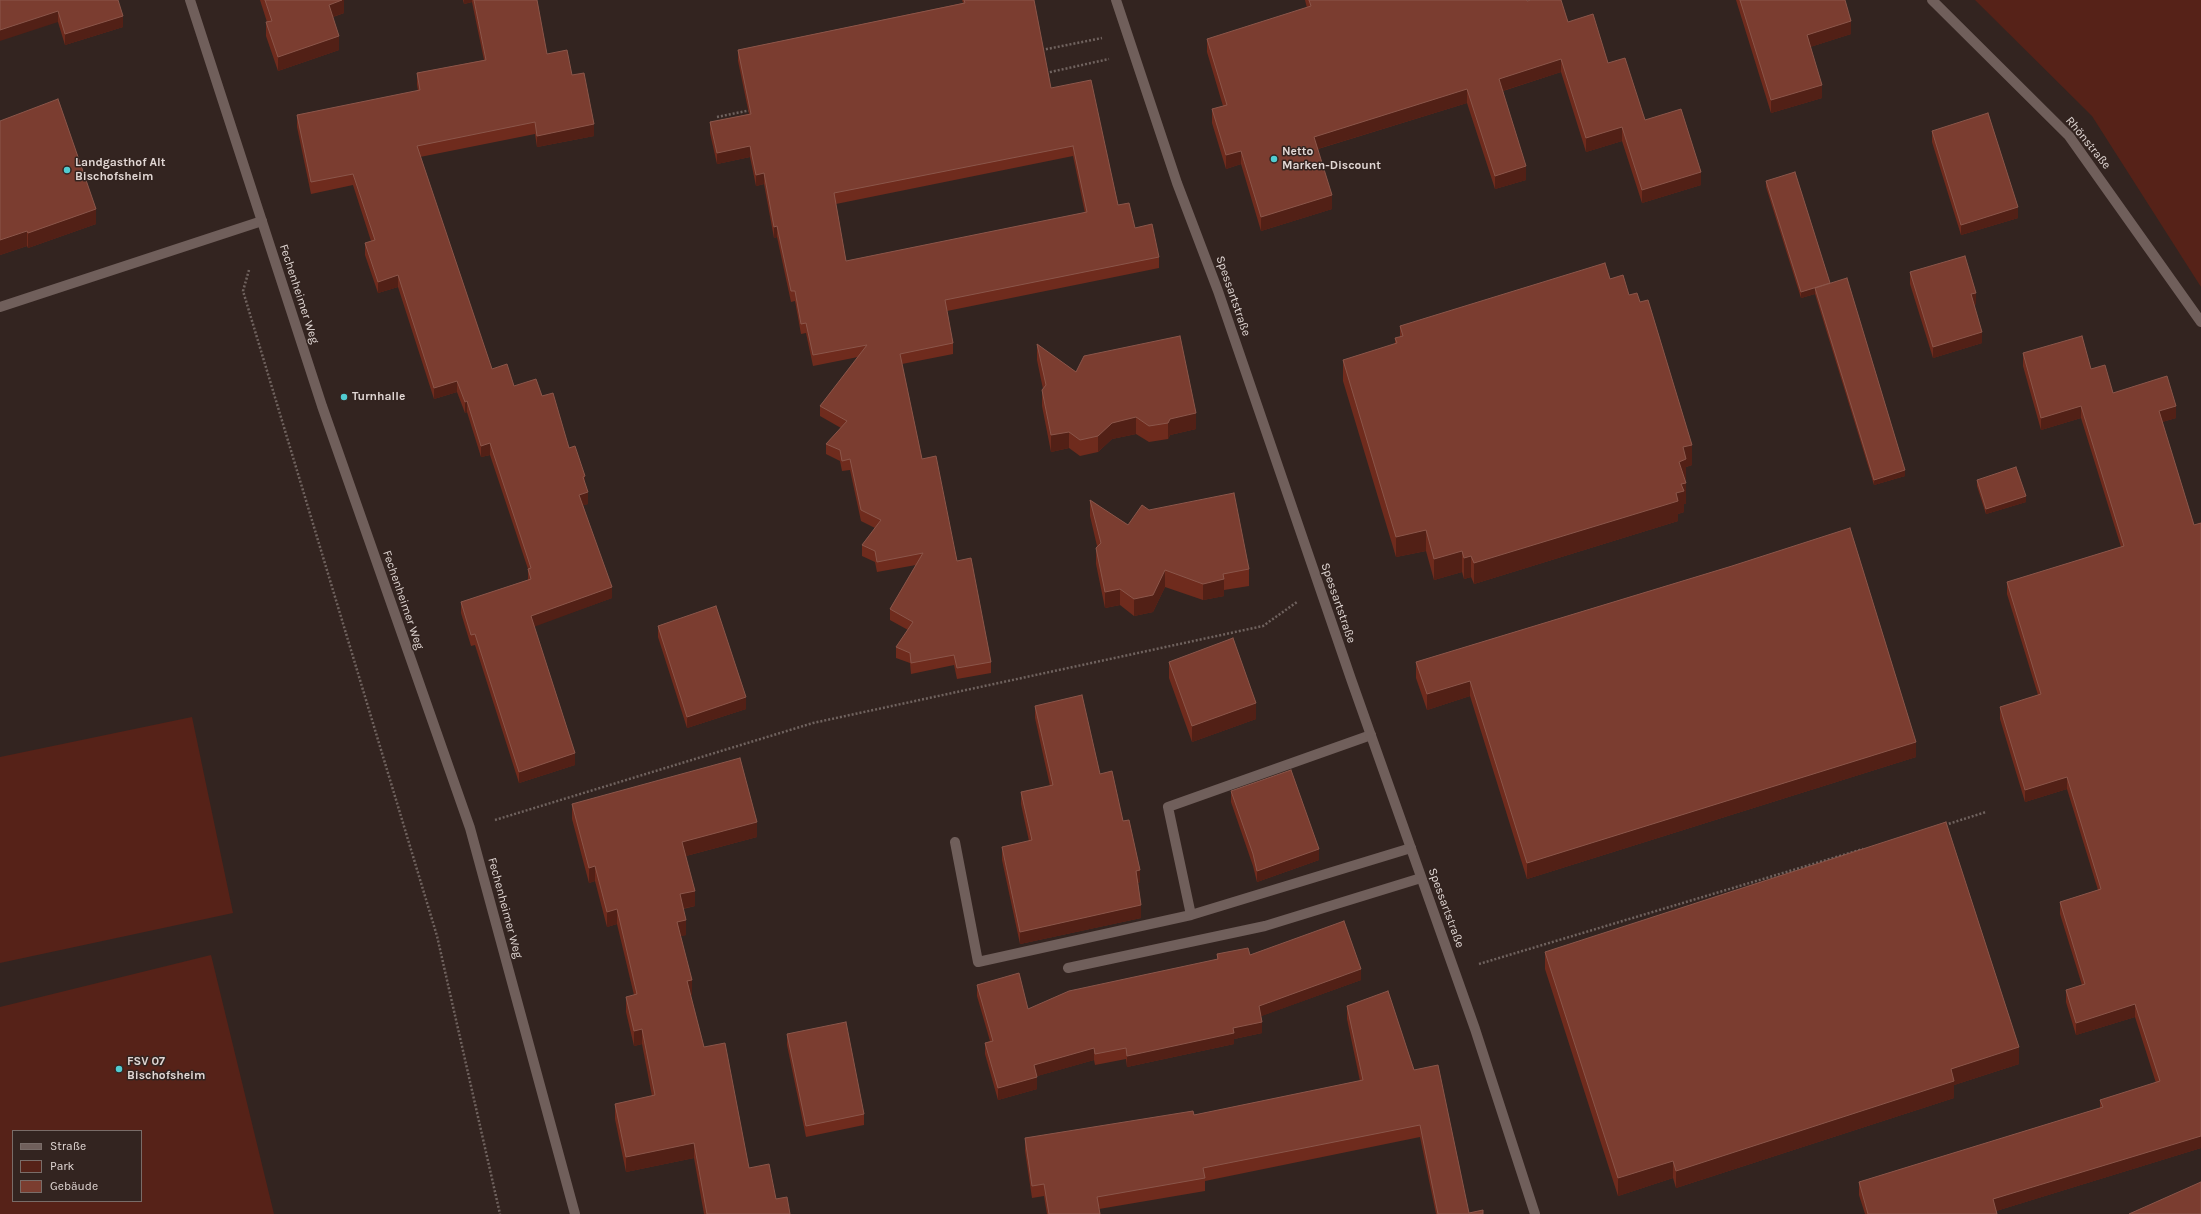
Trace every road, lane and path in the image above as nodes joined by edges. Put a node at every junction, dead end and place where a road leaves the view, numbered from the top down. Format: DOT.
graph roads {
  1 [pos="190,0"];
  2 [pos="1116,0"];
  3 [pos="1932,0"];
  4 [pos="1128,33"];
  5 [pos="1035,52"];
  6 [pos="1135,54"];
  7 [pos="1041,74"];
  8 [pos="756,109"];
  9 [pos="717,117"];
  10 [pos="262,221"];
  11 [pos="250,263"];
  12 [pos="0,306"];
  13 [pos="2201,322"];
  14 [pos="1319,586"];
  15 [pos="1371,736"];
  16 [pos="1986,812"];
  17 [pos="1941,826"];
  18 [pos="470,828"];
  19 [pos="955,842"];
  20 [pos="1411,848"];
  21 [pos="1865,849"];
  22 [pos="1421,878"];
  23 [pos="1191,915"];
  24 [pos="1068,968"];
  25 [pos="1454,972"];
  26 [pos="500,1214"];
  27 [pos="575,1214"];
  28 [pos="1535,1214"];
  1 -- 10 [label="street, Fechenheimer Weg"];
  2 -- 4 [label="street, Spessartstraße"];
  3 -- 13 [label="street, Rhönstraße"];
  4 -- 5 [label="path"];
  4 -- 6 [label="street, Spessartstraße"];
  6 -- 7 [label="path"];
  6 -- 14 [label="street, Spessartstraße"];
  8 -- 9 [label="path"];
  10 -- 12 [label="street"];
  10 -- 18 [label="street, Fechenheimer Weg"];
  11 -- 26 [label="path"];
  14 -- 15 [label="street, Spessartstraße"];
  14 -- 18 [label="path"];
  15 -- 20 [label="street, Spessartstraße"];
  15 -- 23 [label="street"];
  16 -- 17 [label="path"];
  18 -- 27 [label="street, Fechenheimer Weg"];
  19 -- 23 [label="street"];
  20 -- 22 [label="street, Spessartstraße"];
  20 -- 23 [label="street"];
  21 -- 25 [label="path"];
  22 -- 24 [label="street"];
  22 -- 25 [label="street, Spessartstraße"];
  25 -- 28 [label="street, Spessartstraße"];
}
